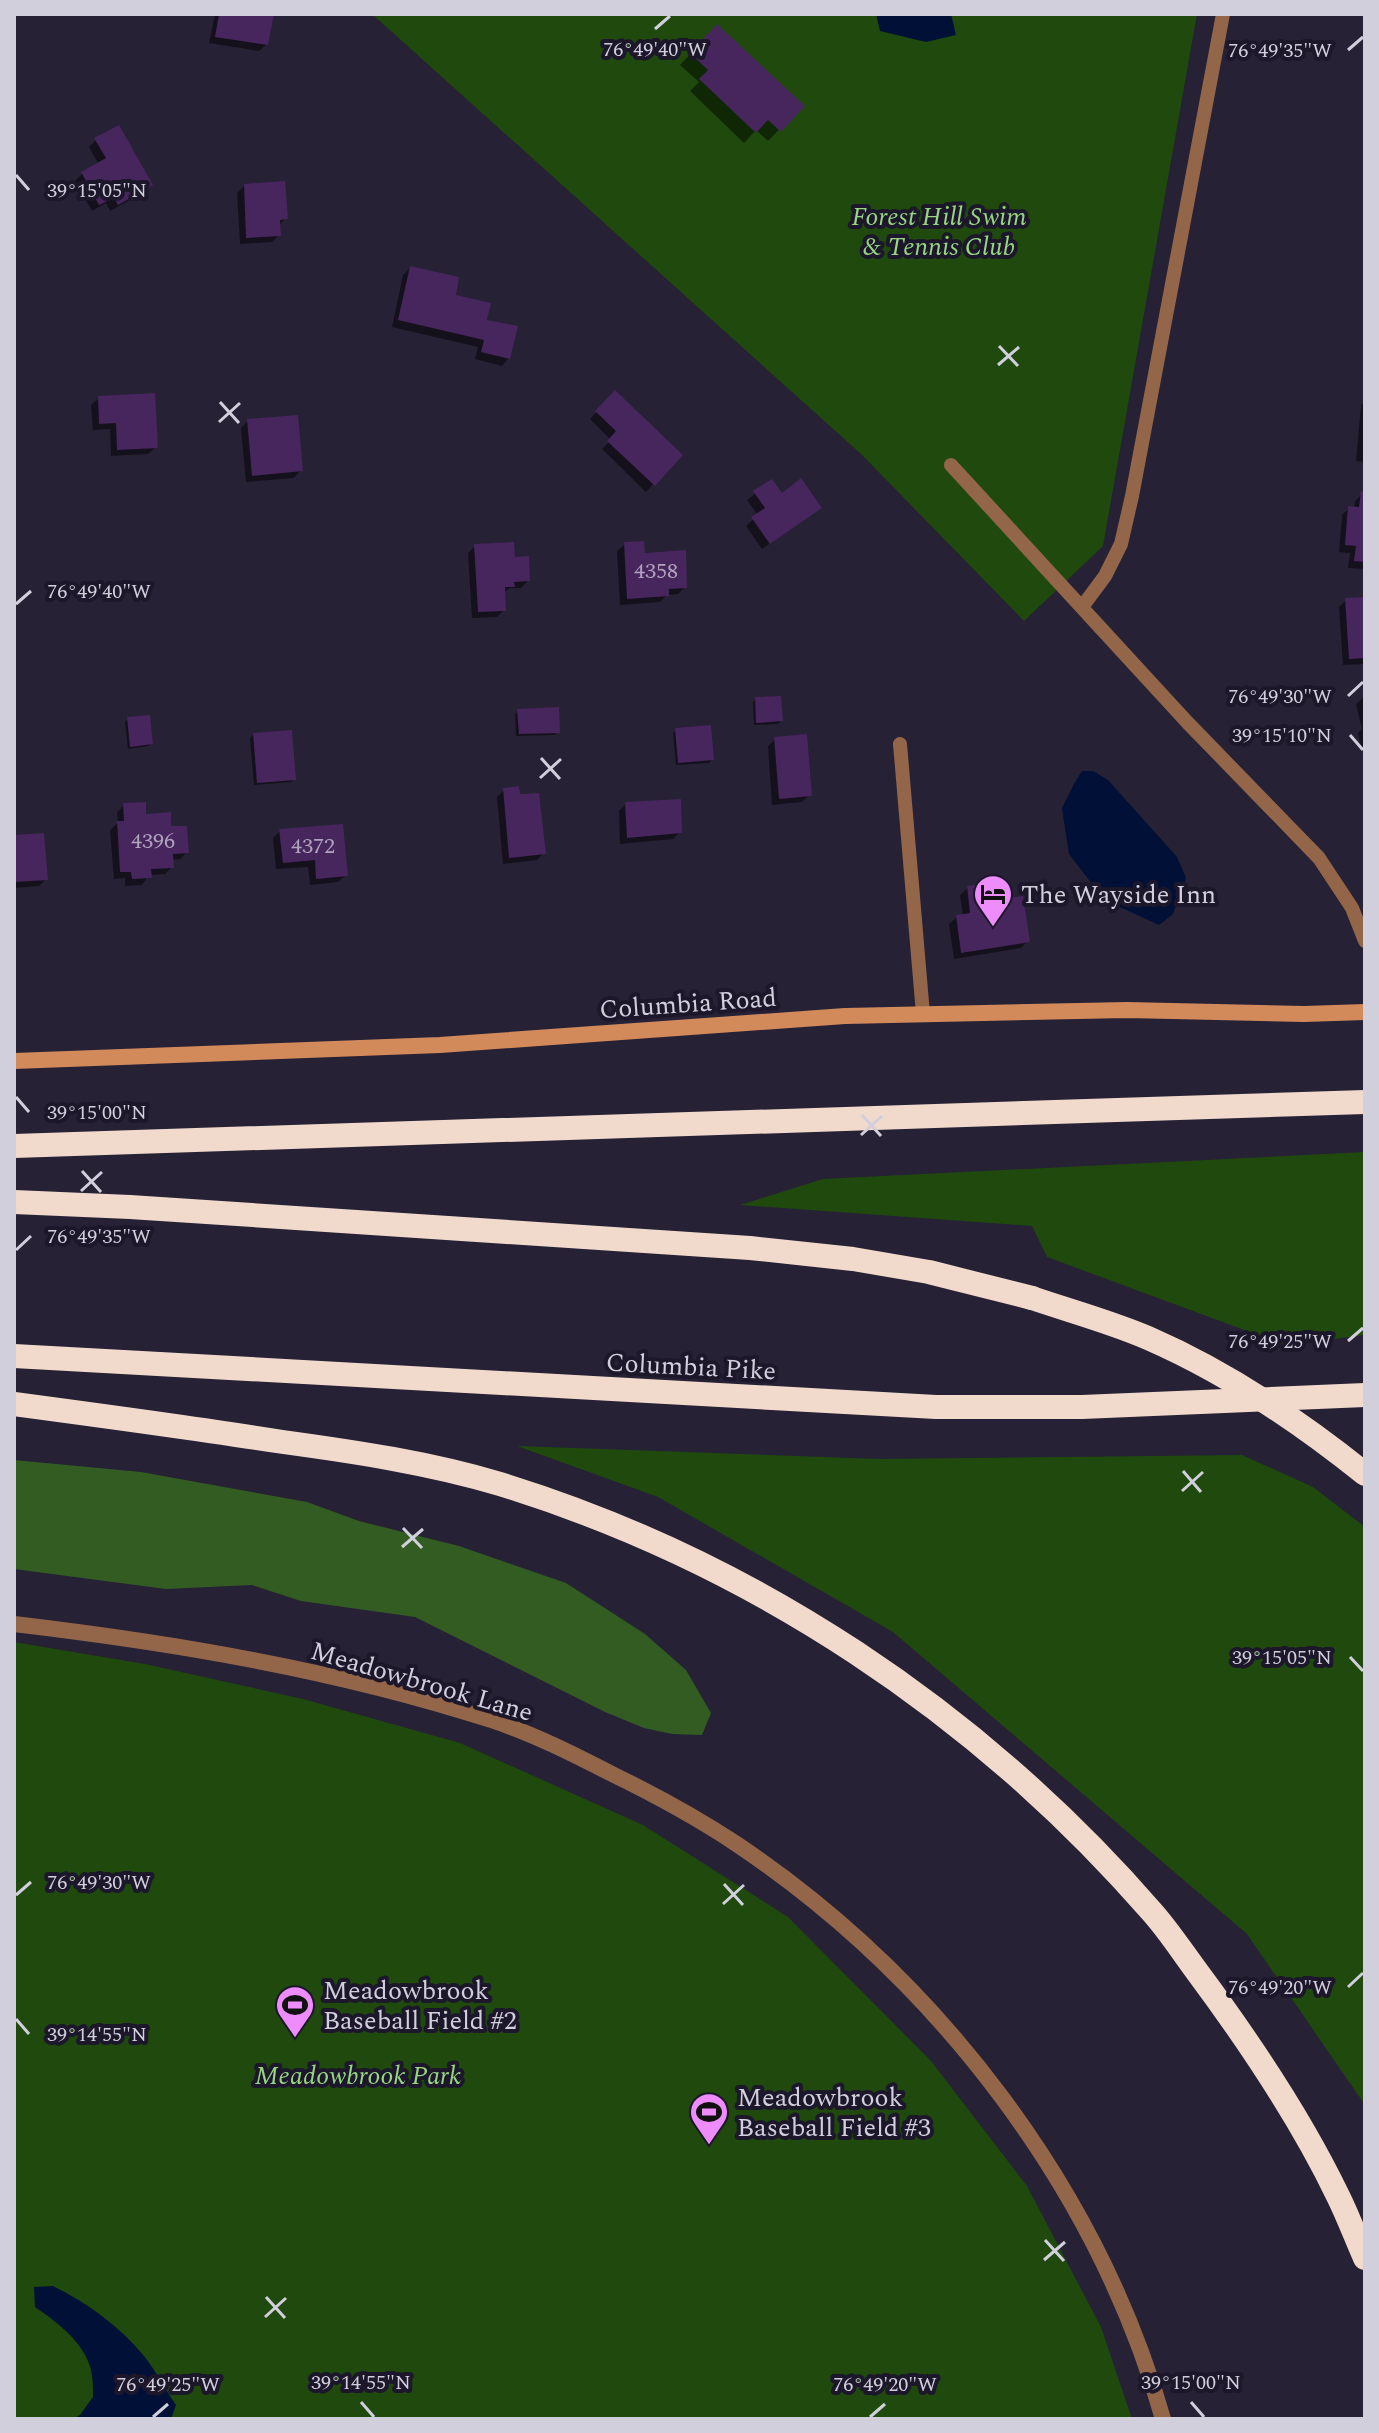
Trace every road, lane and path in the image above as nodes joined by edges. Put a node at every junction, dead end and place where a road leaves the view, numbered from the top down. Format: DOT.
graph roads {
  1 [pos="1223,14"];
  2 [pos="951,465"];
  3 [pos="1082,607"];
  4 [pos="900,744"];
  5 [pos="1365,941"];
  6 [pos="1365,1012"];
  7 [pos="923,1014"];
  8 [pos="14,1061"];
  9 [pos="1365,1102"];
  10 [pos="14,1146"];
  11 [pos="14,1202"];
  12 [pos="14,1356"];
  13 [pos="1365,1395"];
  14 [pos="14,1404"];
  15 [pos="1365,1474"];
  16 [pos="14,1624"];
  17 [pos="1365,2258"];
  18 [pos="1163,2419"];
  1 -- 3 [label="lane"];
  2 -- 3 [label="lane"];
  3 -- 5 [label="lane"];
  4 -- 7 [label="lane"];
  6 -- 7 [label="street, Columbia Road"];
  7 -- 8 [label="street, Columbia Road"];
  9 -- 10 [label="highway"];
  11 -- 15 [label="highway, bridge"];
  12 -- 13 [label="highway, Columbia Pike"];
  14 -- 17 [label="highway"];
  16 -- 18 [label="street, Meadowbrook Lane"];
}
